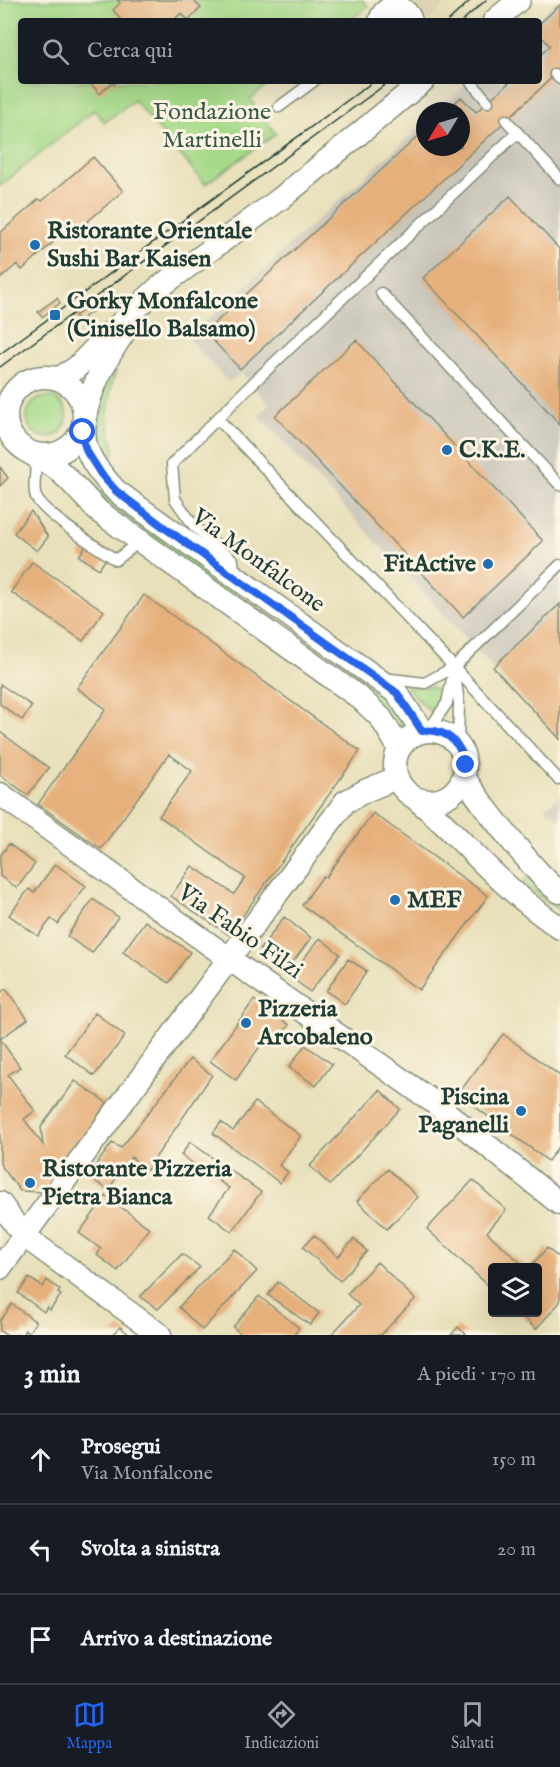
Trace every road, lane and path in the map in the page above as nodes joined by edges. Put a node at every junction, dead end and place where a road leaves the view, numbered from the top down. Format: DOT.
graph roads {
  1 [pos="516,2"];
  2 [pos="387,9"];
  3 [pos="410,18"];
  4 [pos="497,18"];
  5 [pos="310,84"];
  6 [pos="419,84"];
  7 [pos="473,84"];
  8 [pos="488,102"];
  9 [pos="279,107"];
  10 [pos="506,120"];
  11 [pos="517,133"];
  12 [pos="560,179"];
  13 [pos="381,293"];
  14 [pos="149,298"];
  15 [pos="53,378"];
  16 [pos="85,419"];
  17 [pos="218,419"];
  18 [pos="4,424"];
  19 [pos="28,452"];
  20 [pos="560,485"];
  21 [pos="140,541"];
  22 [pos="560,565"];
  23 [pos="234,577"];
  24 [pos="454,667"];
  25 [pos="374,678"];
  26 [pos="425,731"];
  27 [pos="458,745"];
  28 [pos="399,748"];
  29 [pos="464,777"];
  30 [pos="396,778"];
  31 [pos="558,779"];
  32 [pos="0,795"];
  33 [pos="416,799"];
  34 [pos="560,892"];
  35 [pos="560,928"];
  36 [pos="229,958"];
  37 [pos="0,1203"];
  38 [pos="560,1204"];
  39 [pos="24,1236"];
  40 [pos="0,1268"];
  41 [pos="150,1332"];
  1 -- 4 [label="street"];
  2 -- 3 [label="street"];
  5 -- 9 [label="lane"];
  6 -- 14 [label="street"];
  7 -- 8 [label="lane"];
  10 -- 11 [label="lane"];
  11 -- 12 [label="lane"];
  11 -- 17 [label="lane"];
  13 -- 20 [label="lane"];
  14 -- 15 [label="street"];
  14 -- 16 [label="street"];
  15 -- 16 [label="street"];
  15 -- 18 [label="street"];
  16 -- 19 [label="street"];
  16 -- 23 [label="street, Via Monfalcone"];
  17 -- 23 [label="lane"];
  17 -- 24 [label="lane"];
  18 -- 19 [label="street"];
  19 -- 21 [label="street"];
  19 -- 21 [label="lane"];
  21 -- 28 [label="street"];
  22 -- 24 [label="lane"];
  23 -- 25 [label="street, Via Monfalcone"];
  24 -- 25 [label="lane"];
  24 -- 26 [label="lane"];
  24 -- 27 [label="lane"];
  24 -- 31 [label="lane"];
  25 -- 26 [label="street, Via Monfalcone"];
  26 -- 27 [label="street"];
  26 -- 28 [label="street"];
  27 -- 29 [label="street"];
  28 -- 30 [label="street"];
  29 -- 33 [label="street"];
  29 -- 34 [label="street"];
  30 -- 33 [label="street"];
  30 -- 36 [label="street"];
  32 -- 36 [label="street, Via Fabio Filzi"];
  33 -- 35 [label="street"];
  36 -- 38 [label="street, Via Fabio Filzi"];
  36 -- 39 [label="street"];
  37 -- 39 [label="street"];
  39 -- 40 [label="street"];
  39 -- 41 [label="street"];
}
